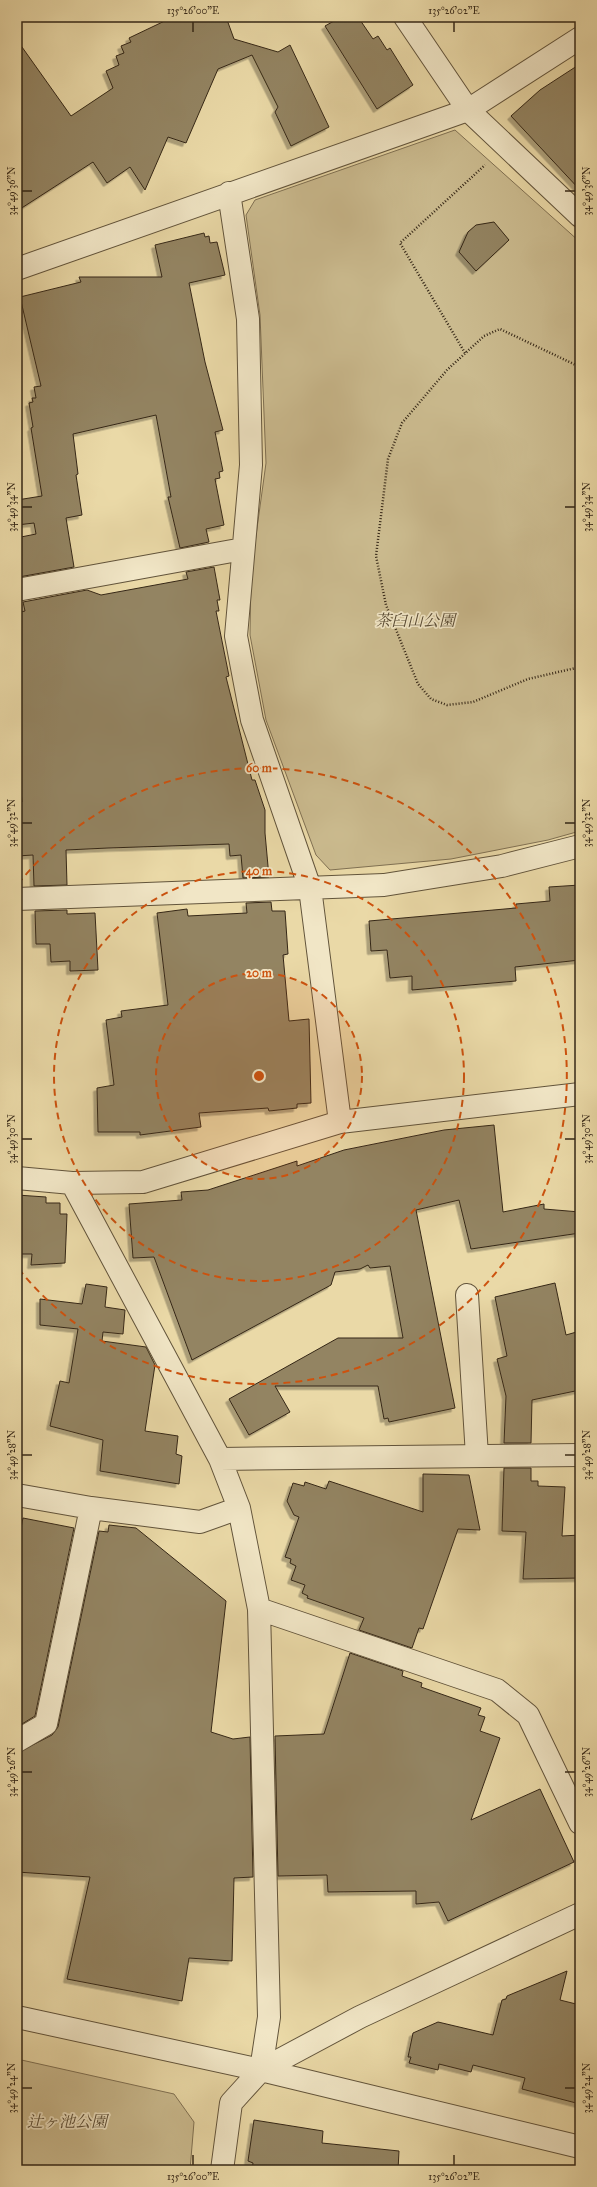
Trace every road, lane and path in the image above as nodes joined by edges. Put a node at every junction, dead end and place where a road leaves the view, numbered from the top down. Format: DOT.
graph roads {
  1 [pos="405,17"];
  2 [pos="580,38"];
  3 [pos="468,110"];
  4 [pos="506,146"];
  5 [pos="229,193"];
  6 [pos="580,216"];
  7 [pos="17,269"];
  8 [pos="465,353"];
  9 [pos="580,367"];
  10 [pos="243,549"];
  11 [pos="17,590"];
  12 [pos="580,667"];
  13 [pos="580,846"];
  14 [pos="310,888"];
  15 [pos="17,899"];
  16 [pos="580,1094"];
  17 [pos="340,1122"];
  18 [pos="17,1178"];
  19 [pos="72,1183"];
  20 [pos="467,1295"];
  21 [pos="580,1455"];
  22 [pos="477,1456"];
  23 [pos="220,1459"];
  24 [pos="17,1495"];
  25 [pos="91,1508"];
  26 [pos="239,1508"];
  27 [pos="259,1609"];
  28 [pos="17,1741"];
  29 [pos="580,1823"];
  30 [pos="580,1914"];
  31 [pos="17,2017"];
  32 [pos="261,2070"];
  33 [pos="580,2147"];
  34 [pos="222,2170"];
  1 -- 3 [label="street"];
  2 -- 3 [label="street"];
  3 -- 4 [label="street"];
  3 -- 5 [label="street"];
  4 -- 6 [label="street"];
  4 -- 8 [label="path"];
  5 -- 7 [label="street"];
  5 -- 10 [label="street"];
  8 -- 9 [label="path"];
  8 -- 12 [label="path"];
  10 -- 11 [label="street"];
  10 -- 14 [label="street"];
  13 -- 14 [label="street"];
  14 -- 15 [label="street"];
  14 -- 17 [label="street"];
  16 -- 17 [label="street"];
  17 -- 19 [label="street"];
  18 -- 19 [label="street"];
  19 -- 23 [label="street"];
  20 -- 22 [label="street"];
  21 -- 22 [label="street"];
  22 -- 23 [label="street"];
  23 -- 26 [label="street"];
  24 -- 25 [label="street"];
  25 -- 26 [label="street"];
  25 -- 28 [label="street"];
  26 -- 27 [label="street"];
  27 -- 29 [label="street"];
  27 -- 32 [label="street"];
  30 -- 32 [label="street"];
  31 -- 32 [label="street"];
  32 -- 33 [label="street"];
  32 -- 34 [label="street"];
}
